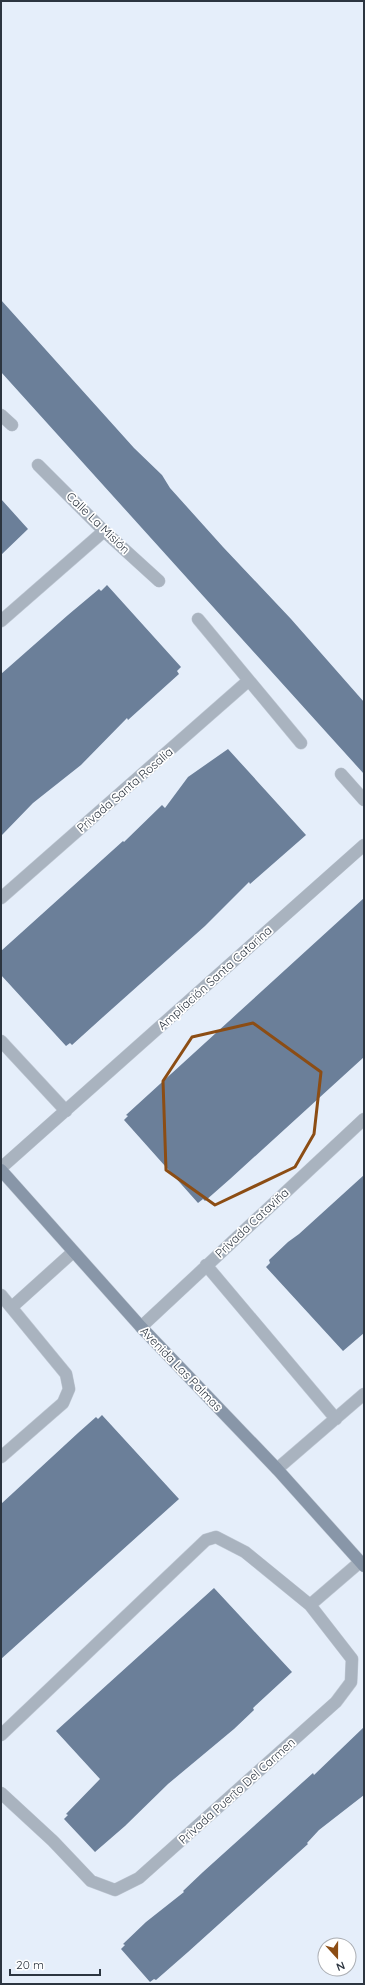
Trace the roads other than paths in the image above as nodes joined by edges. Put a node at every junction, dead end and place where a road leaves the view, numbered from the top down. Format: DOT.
graph roads {
  1 [pos="1,415"];
  2 [pos="12,426"];
  3 [pos="38,464"];
  4 [pos="104,531"];
  5 [pos="159,581"];
  6 [pos="198,619"];
  7 [pos="1,621"];
  8 [pos="248,681"];
  9 [pos="301,743"];
  10 [pos="341,774"];
  11 [pos="364,800"];
  12 [pos="364,845"];
  13 [pos="1,898"];
  14 [pos="1,1042"];
  15 [pos="66,1111"];
  16 [pos="364,1119"];
  17 [pos="1,1169"];
  18 [pos="74,1252"];
  19 [pos="206,1265"];
  20 [pos="1,1295"];
  21 [pos="12,1307"];
  22 [pos="140,1326"];
  23 [pos="364,1394"];
  24 [pos="336,1420"];
  25 [pos="1,1457"];
  26 [pos="277,1469"];
  27 [pos="362,1564"];
  28 [pos="310,1605"];
  29 [pos="1,1735"];
  30 [pos="1,1793"];
  1 -- 2 [label="street"];
  3 -- 4 [label="street, Calle La Misión"];
  4 -- 5 [label="street, Calle La Misión"];
  4 -- 7 [label="street"];
  6 -- 8 [label="street"];
  8 -- 9 [label="street"];
  8 -- 13 [label="street, Privada Santa Rosalía"];
  10 -- 11 [label="street"];
  12 -- 15 [label="street, Ampliación Santa Catarina"];
  14 -- 15 [label="street"];
  15 -- 17 [label="street, Ampliación Santa Catarina"];
  16 -- 19 [label="street, Privada Cataviña"];
  17 -- 18 [label="main road, Avenida Las Palmas"];
  18 -- 21 [label="street"];
  18 -- 22 [label="main road, Avenida Las Palmas"];
  19 -- 22 [label="street, Privada Cataviña"];
  19 -- 24 [label="street"];
  20 -- 21 [label="street"];
  21 -- 25 [label="street"];
  22 -- 26 [label="main road, Avenida Las Palmas"];
  23 -- 24 [label="street"];
  24 -- 26 [label="street"];
  26 -- 27 [label="main road, Avenida Las Palmas"];
  27 -- 28 [label="street"];
  28 -- 29 [label="street"];
  28 -- 30 [label="street, Privada Puerto Del Carmen"];
}
